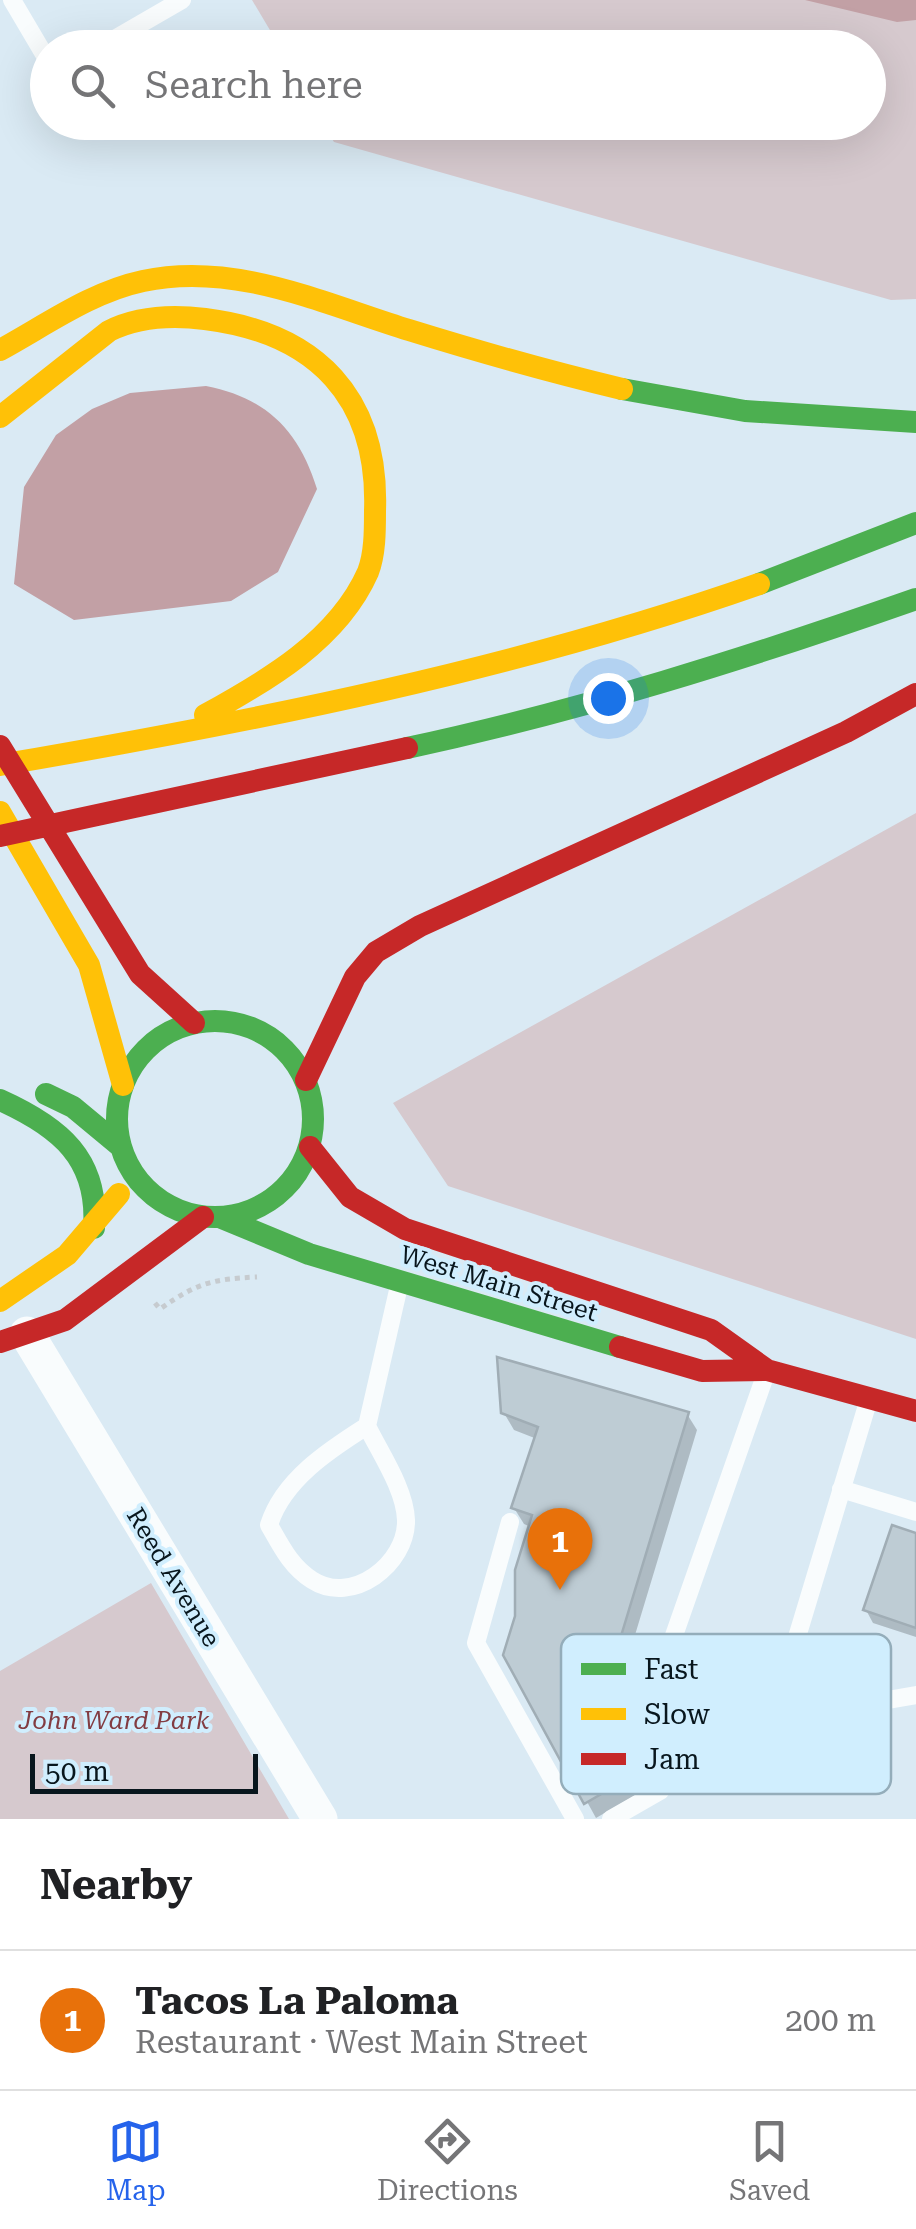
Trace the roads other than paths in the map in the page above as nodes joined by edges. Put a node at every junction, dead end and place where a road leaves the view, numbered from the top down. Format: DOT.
graph roads {
  1 [pos="12,0"];
  2 [pos="182,0"];
  3 [pos="130,30"];
  4 [pos="30,31"];
  5 [pos="0,350"];
  6 [pos="0,417"];
  7 [pos="916,422"];
  8 [pos="916,523"];
  9 [pos="916,599"];
  10 [pos="916,694"];
  11 [pos="160,739"];
  12 [pos="0,746"];
  13 [pos="0,765"];
  14 [pos="0,812"];
  15 [pos="9,840"];
  16 [pos="194,1023"];
  17 [pos="306,1080"];
  18 [pos="0,1082"];
  19 [pos="123,1085"];
  20 [pos="0,1100"];
  21 [pos="120,1146"];
  22 [pos="310,1147"];
  23 [pos="134,1174"];
  24 [pos="212,1218"];
  25 [pos="94,1228"];
  26 [pos="400,1282"];
  27 [pos="0,1302"];
  28 [pos="14,1338"];
  29 [pos="767,1370"];
  30 [pos="870,1397"];
  31 [pos="916,1411"];
  32 [pos="368,1426"];
  33 [pos="841,1489"];
  34 [pos="916,1512"];
  35 [pos="510,1522"];
  36 [pos="675,1634"];
  37 [pos="798,1634"];
  38 [pos="916,1695"];
  39 [pos="891,1699"];
  40 [pos="655,1794"];
  41 [pos="320,1819"];
  42 [pos="575,1819"];
  43 [pos="611,1819"];
  1 -- 4 [label="lane"];
  2 -- 3 [label="lane"];
  5 -- 7 [label="main road"];
  6 -- 11 [label="main road"];
  8 -- 11 [label="main road"];
  9 -- 15 [label="main road"];
  10 -- 17 [label="main road"];
  11 -- 13 [label="main road"];
  12 -- 16 [label="main road"];
  14 -- 15 [label="main road"];
  15 -- 19 [label="main road"];
  16 -- 17 [label="main road"];
  16 -- 19 [label="main road"];
  17 -- 22 [label="main road"];
  18 -- 21 [label="main road"];
  19 -- 21 [label="main road"];
  20 -- 25 [label="main road"];
  21 -- 23 [label="main road"];
  22 -- 24 [label="main road"];
  22 -- 29 [label="main road, West Main Street"];
  23 -- 24 [label="main road"];
  23 -- 25 [label="main road"];
  24 -- 26 [label="main road, West Main Street"];
  24 -- 28 [label="main road"];
  25 -- 27 [label="main road"];
  26 -- 29 [label="main road, West Main Street"];
  26 -- 32 [label="lane"];
  28 -- 41 [label="street, Reed Avenue"];
  29 -- 30 [label="main road, West Main Street"];
  29 -- 36 [label="lane"];
  30 -- 31 [label="main road, West Main Street"];
  30 -- 33 [label="lane"];
  32 -- 32 [label="lane"];
  33 -- 34 [label="lane"];
  33 -- 37 [label="lane"];
  35 -- 42 [label="lane"];
  38 -- 39 [label="lane"];
  40 -- 43 [label="lane"];
}
